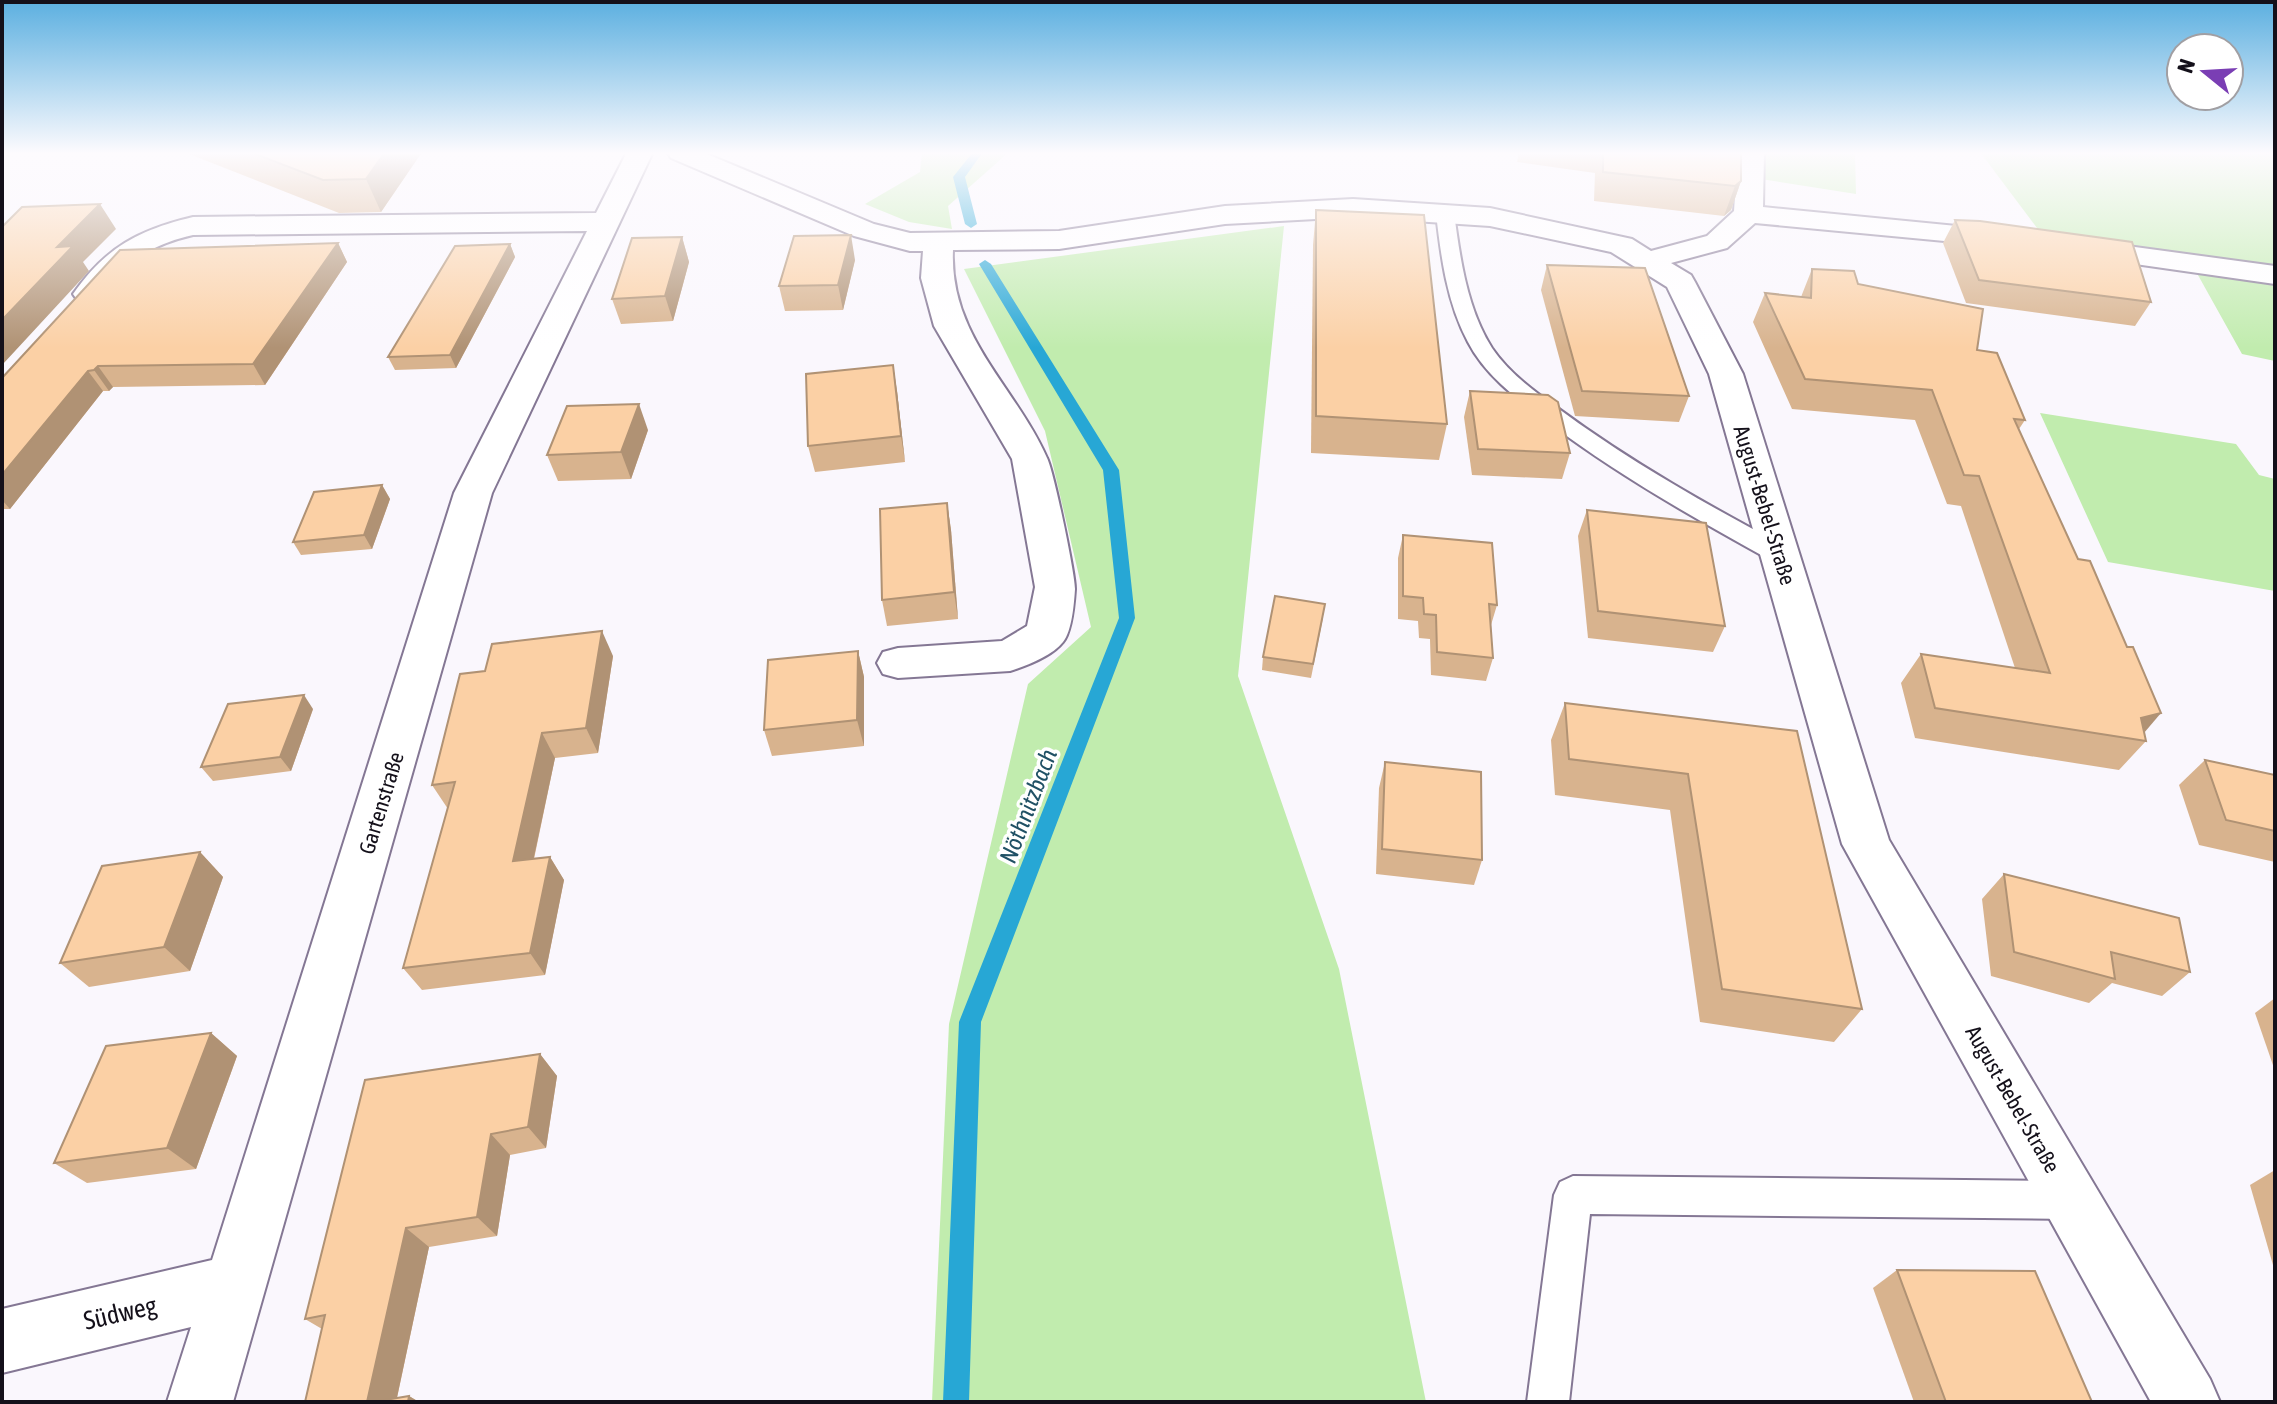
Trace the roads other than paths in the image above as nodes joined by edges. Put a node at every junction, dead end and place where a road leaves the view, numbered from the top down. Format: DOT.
graph roads {
  1 [pos="608,218"];
  2 [pos="835,218"];
  3 [pos="1208,218"];
  4 [pos="1446,218"];
  5 [pos="1492,218"];
  6 [pos="1744,218"];
  7 [pos="1779,218"];
  8 [pos="606,222"];
  9 [pos="938,243"];
  10 [pos="1646,261"];
  11 [pos="2275,275"];
  12 [pos="72,313"];
  13 [pos="1781,555"];
  14 [pos="898,663"];
  15 [pos="2071,1200"];
  16 [pos="237,1285"];
  17 [pos="2,1341"];
  18 [pos="200,1402"];
  19 [pos="1548,1402"];
  20 [pos="2187,1402"];
  1 -- 8 [label="street, Gartenstraße"];
  2 -- 9 [label="street, August-Bebel-Straße"];
  3 -- 9 [label="street, August-Bebel-Straße"];
  4 -- 13 [label="lane"];
  5 -- 10 [label="street, August-Bebel-Straße"];
  6 -- 10 [label="street"];
  7 -- 11 [label="street"];
  8 -- 12 [label="street"];
  8 -- 16 [label="street, Gartenstraße"];
  9 -- 14 [label="street"];
  10 -- 13 [label="street, August-Bebel-Straße"];
  13 -- 15 [label="street, August-Bebel-Straße"];
  15 -- 19 [label="lane"];
  15 -- 20 [label="street, August-Bebel-Straße"];
  16 -- 17 [label="street, Südweg"];
  16 -- 18 [label="street, Gartenstraße"];
}
